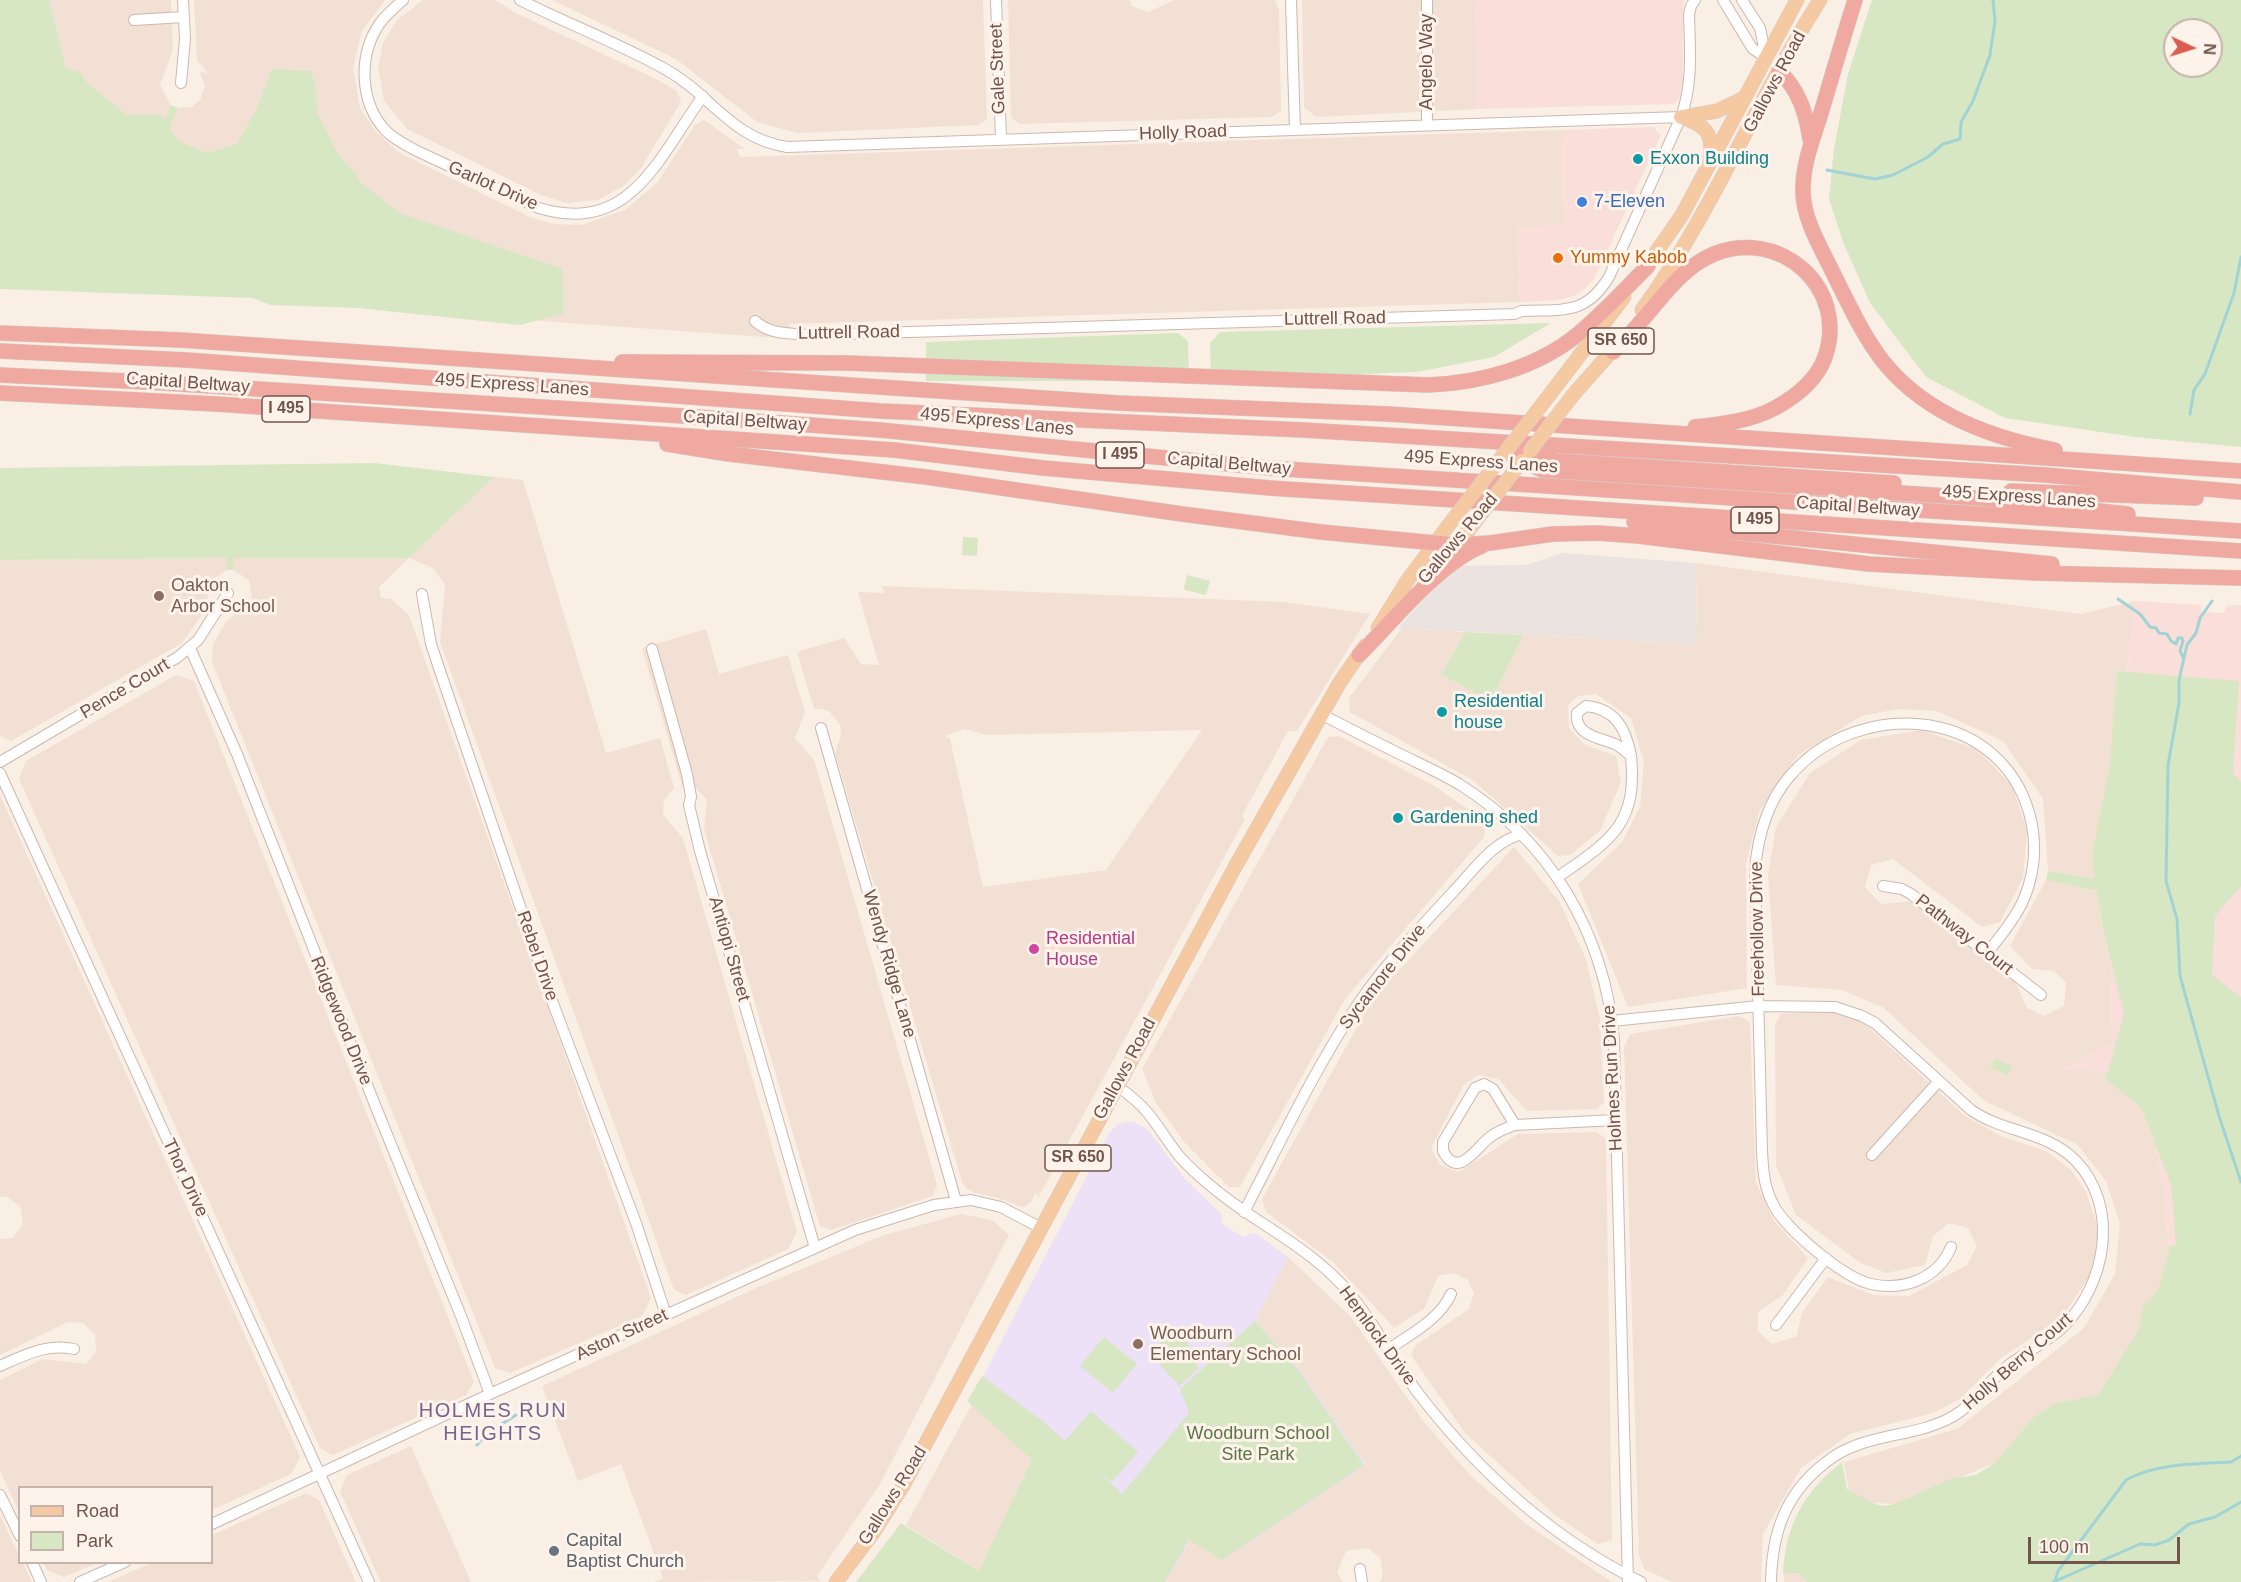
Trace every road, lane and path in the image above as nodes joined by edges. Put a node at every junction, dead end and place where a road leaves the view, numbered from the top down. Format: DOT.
graph roads {
  1 [pos="183,0"];
  2 [pos="403,0"];
  3 [pos="520,0"];
  4 [pos="996,0"];
  5 [pos="1291,0"];
  6 [pos="1426,0"];
  7 [pos="1695,0"];
  8 [pos="1723,0"];
  9 [pos="1742,0"];
  10 [pos="1797,0"];
  11 [pos="1820,0"];
  12 [pos="1855,0"];
  13 [pos="184,17"];
  14 [pos="134,20"];
  15 [pos="1766,58"];
  16 [pos="1779,71"];
  17 [pos="181,83"];
  18 [pos="703,96"];
  19 [pos="1744,98"];
  20 [pos="1681,117"];
  21 [pos="1426,125"];
  22 [pos="1294,130"];
  23 [pos="1000,138"];
  24 [pos="1811,142"];
  25 [pos="1707,168"];
  26 [pos="1648,266"];
  27 [pos="755,321"];
  28 [pos="0,333"];
  29 [pos="0,351"];
  30 [pos="1613,352"];
  31 [pos="513,363"];
  32 [pos="0,375"];
  33 [pos="0,393"];
  34 [pos="572,429"];
  35 [pos="1663,432"];
  36 [pos="1510,445"];
  37 [pos="1526,456"];
  38 [pos="2135,463"];
  39 [pos="1546,465"];
  40 [pos="2241,471"];
  41 [pos="1270,488"];
  42 [pos="2241,492"];
  43 [pos="2241,499"];
  44 [pos="2241,530"];
  45 [pos="1434,542"];
  46 [pos="1490,543"];
  47 [pos="1456,545"];
  48 [pos="2241,551"];
  49 [pos="2172,576"];
  50 [pos="2241,578"];
  51 [pos="228,593"];
  52 [pos="422,594"];
  53 [pos="1383,622"];
  54 [pos="190,648"];
  55 [pos="652,648"];
  56 [pos="1359,655"];
  57 [pos="1321,714"];
  58 [pos="821,728"];
  59 [pos="1631,756"];
  60 [pos="0,762"];
  61 [pos="0,773"];
  62 [pos="1522,834"];
  63 [pos="1558,877"];
  64 [pos="1883,886"];
  65 [pos="1987,953"];
  66 [pos="2040,995"];
  67 [pos="1759,1006"];
  68 [pos="1612,1021"];
  69 [pos="1939,1081"];
  70 [pos="1116,1085"];
  71 [pos="1616,1120"];
  72 [pos="1515,1125"];
  73 [pos="1872,1155"];
  74 [pos="956,1201"];
  75 [pos="1244,1212"];
  76 [pos="1041,1228"];
  77 [pos="1951,1247"];
  78 [pos="815,1248"];
  79 [pos="1826,1258"];
  80 [pos="1451,1294"];
  81 [pos="666,1315"];
  82 [pos="1776,1325"];
  83 [pos="74,1348"];
  84 [pos="1389,1349"];
  85 [pos="0,1366"];
  86 [pos="490,1394"];
  87 [pos="320,1474"];
  88 [pos="0,1495"];
  89 [pos="213,1524"];
  90 [pos="18,1532"];
  91 [pos="33,1564"];
  92 [pos="123,1564"];
  93 [pos="1359,1569"];
  94 [pos="1628,1579"];
  95 [pos="42,1582"];
  96 [pos="80,1582"];
  97 [pos="369,1582"];
  98 [pos="836,1582"];
  99 [pos="1362,1582"];
  100 [pos="1641,1582"];
  101 [pos="1771,1582"];
  1 -- 13 [label="street"];
  2 -- 18 [label="street, Garlot Drive"];
  3 -- 18 [label="street, Holly Road"];
  4 -- 23 [label="street, Gale Street"];
  5 -- 22 [label="street"];
  6 -- 21 [label="street, Angelo Way"];
  7 -- 20 [label="street, Luttrell Road"];
  8 -- 15 [label="street"];
  9 -- 15 [label="street"];
  10 -- 15 [label="main road, Gallows Road / SR 650"];
  11 -- 16 [label="main road, Gallows Road / SR 650"];
  12 -- 24 [label="highway"];
  13 -- 14 [label="street"];
  13 -- 17 [label="street"];
  15 -- 16 [label="main road"];
  15 -- 19 [label="main road, Gallows Road / SR 650"];
  16 -- 24 [label="highway"];
  16 -- 30 [label="main road, Gallows Road / SR 650"];
  18 -- 23 [label="street, Holly Road"];
  19 -- 20 [label="main road"];
  19 -- 25 [label="main road, Gallows Road / SR 650"];
  20 -- 21 [label="street, Holly Road"];
  20 -- 25 [label="main road"];
  20 -- 27 [label="street, Luttrell Road"];
  21 -- 22 [label="street, Holly Road"];
  22 -- 23 [label="street, Holly Road"];
  24 -- 38 [label="highway"];
  25 -- 26 [label="main road, Gallows Road / SR 650"];
  26 -- 31 [label="highway"];
  26 -- 36 [label="main road, Gallows Road / SR 650, bridge"];
  28 -- 31 [label="highway"];
  29 -- 42 [label="highway, 495 Express Lanes / I 495"];
  30 -- 35 [label="highway"];
  30 -- 37 [label="main road, Gallows Road / SR 650, bridge"];
  31 -- 35 [label="highway"];
  32 -- 44 [label="highway, 495 Express Lanes / I 495"];
  33 -- 34 [label="highway, Capital Beltway / I 495"];
  34 -- 41 [label="highway, Capital Beltway / I 495"];
  34 -- 45 [label="highway"];
  35 -- 38 [label="highway"];
  36 -- 37 [label="highway"];
  36 -- 45 [label="main road, Gallows Road / SR 650, bridge"];
  37 -- 39 [label="highway"];
  37 -- 47 [label="main road, Gallows Road / SR 650, bridge"];
  38 -- 40 [label="highway"];
  39 -- 43 [label="highway"];
  39 -- 44 [label="highway"];
  41 -- 48 [label="highway, Capital Beltway / I 495"];
  41 -- 49 [label="highway"];
  45 -- 47 [label="highway"];
  45 -- 53 [label="main road, Gallows Road / SR 650"];
  46 -- 47 [label="highway"];
  46 -- 49 [label="highway"];
  46 -- 56 [label="highway"];
  47 -- 53 [label="main road, Gallows Road / SR 650"];
  49 -- 50 [label="highway"];
  51 -- 54 [label="street, Pence Court"];
  52 -- 81 [label="street, Rebel Drive"];
  53 -- 56 [label="main road, Gallows Road / SR 650"];
  54 -- 60 [label="street, Pence Court"];
  54 -- 86 [label="street, Ridgewood Drive"];
  55 -- 78 [label="street, Antiopi Street"];
  56 -- 57 [label="main road, Gallows Road / SR 650"];
  57 -- 62 [label="street, Holmes Run Drive"];
  57 -- 70 [label="main road, Gallows Road / SR 650"];
  58 -- 74 [label="street, Wendy Ridge Lane"];
  59 -- 59 [label="street"];
  59 -- 63 [label="street"];
  61 -- 87 [label="street, Thor Drive"];
  62 -- 63 [label="street, Holmes Run Drive"];
  62 -- 75 [label="street, Sycamore Drive"];
  63 -- 68 [label="street, Holmes Run Drive"];
  64 -- 65 [label="street, Pathway Court"];
  65 -- 66 [label="street, Pathway Court"];
  65 -- 67 [label="street, Freehollow Drive"];
  67 -- 68 [label="street, Holly Berry Court"];
  67 -- 69 [label="street, Holly Berry Court"];
  67 -- 79 [label="street, Freehollow Drive"];
  68 -- 71 [label="street, Holmes Run Drive"];
  69 -- 73 [label="street"];
  69 -- 101 [label="street, Holly Berry Court"];
  70 -- 75 [label="street, Hemlock Drive"];
  70 -- 76 [label="main road, Gallows Road / SR 650"];
  71 -- 72 [label="street"];
  71 -- 94 [label="street, Holmes Run Drive"];
  72 -- 72 [label="street"];
  74 -- 76 [label="street, Aston Street"];
  74 -- 78 [label="street, Aston Street"];
  75 -- 84 [label="street, Hemlock Drive"];
  76 -- 98 [label="main road, Gallows Road / SR 650"];
  77 -- 79 [label="street, Freehollow Drive"];
  78 -- 81 [label="street, Aston Street"];
  79 -- 82 [label="street"];
  80 -- 84 [label="street"];
  81 -- 86 [label="street, Aston Street"];
  83 -- 85 [label="street"];
  84 -- 94 [label="street, Hemlock Drive"];
  86 -- 87 [label="street, Aston Street"];
  87 -- 89 [label="street, Aston Street"];
  87 -- 97 [label="street, Thor Drive"];
  88 -- 90 [label="street"];
  91 -- 95 [label="street"];
  92 -- 96 [label="street"];
  93 -- 99 [label="street"];
  94 -- 100 [label="street, Hemlock Drive"];
}
